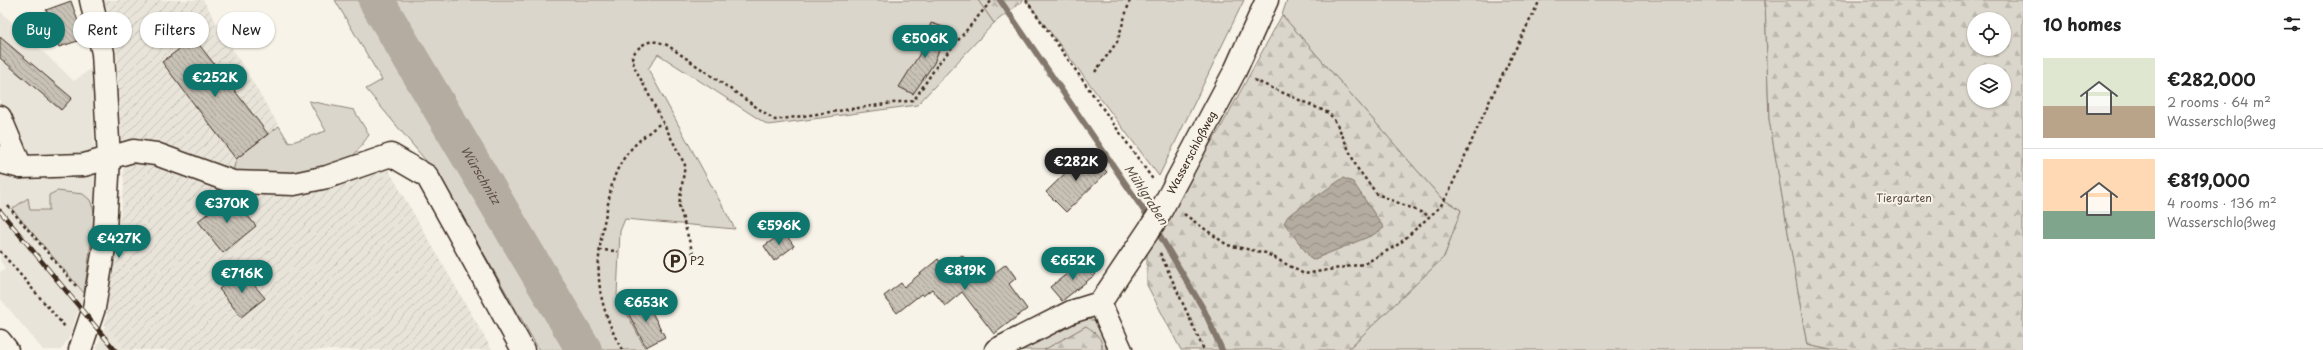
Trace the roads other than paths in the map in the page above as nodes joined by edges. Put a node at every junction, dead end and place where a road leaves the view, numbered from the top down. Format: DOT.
graph roads {
  1 [pos="91,0"];
  2 [pos="1267,0"];
  3 [pos="0,117"];
  4 [pos="0,158"];
  5 [pos="108,158"];
  6 [pos="21,167"];
  7 [pos="1100,303"];
  8 [pos="0,341"];
  9 [pos="81,348"];
  10 [pos="7,350"];
  11 [pos="523,350"];
  12 [pos="996,350"];
  13 [pos="1121,350"];
  1 -- 5 [label="street"];
  2 -- 7 [label="street, Wasserschloßweg"];
  3 -- 6 [label="street"];
  4 -- 6 [label="street"];
  5 -- 6 [label="street"];
  5 -- 9 [label="street"];
  5 -- 11 [label="street"];
  7 -- 12 [label="street"];
  7 -- 13 [label="street"];
  8 -- 10 [label="street"];
}
